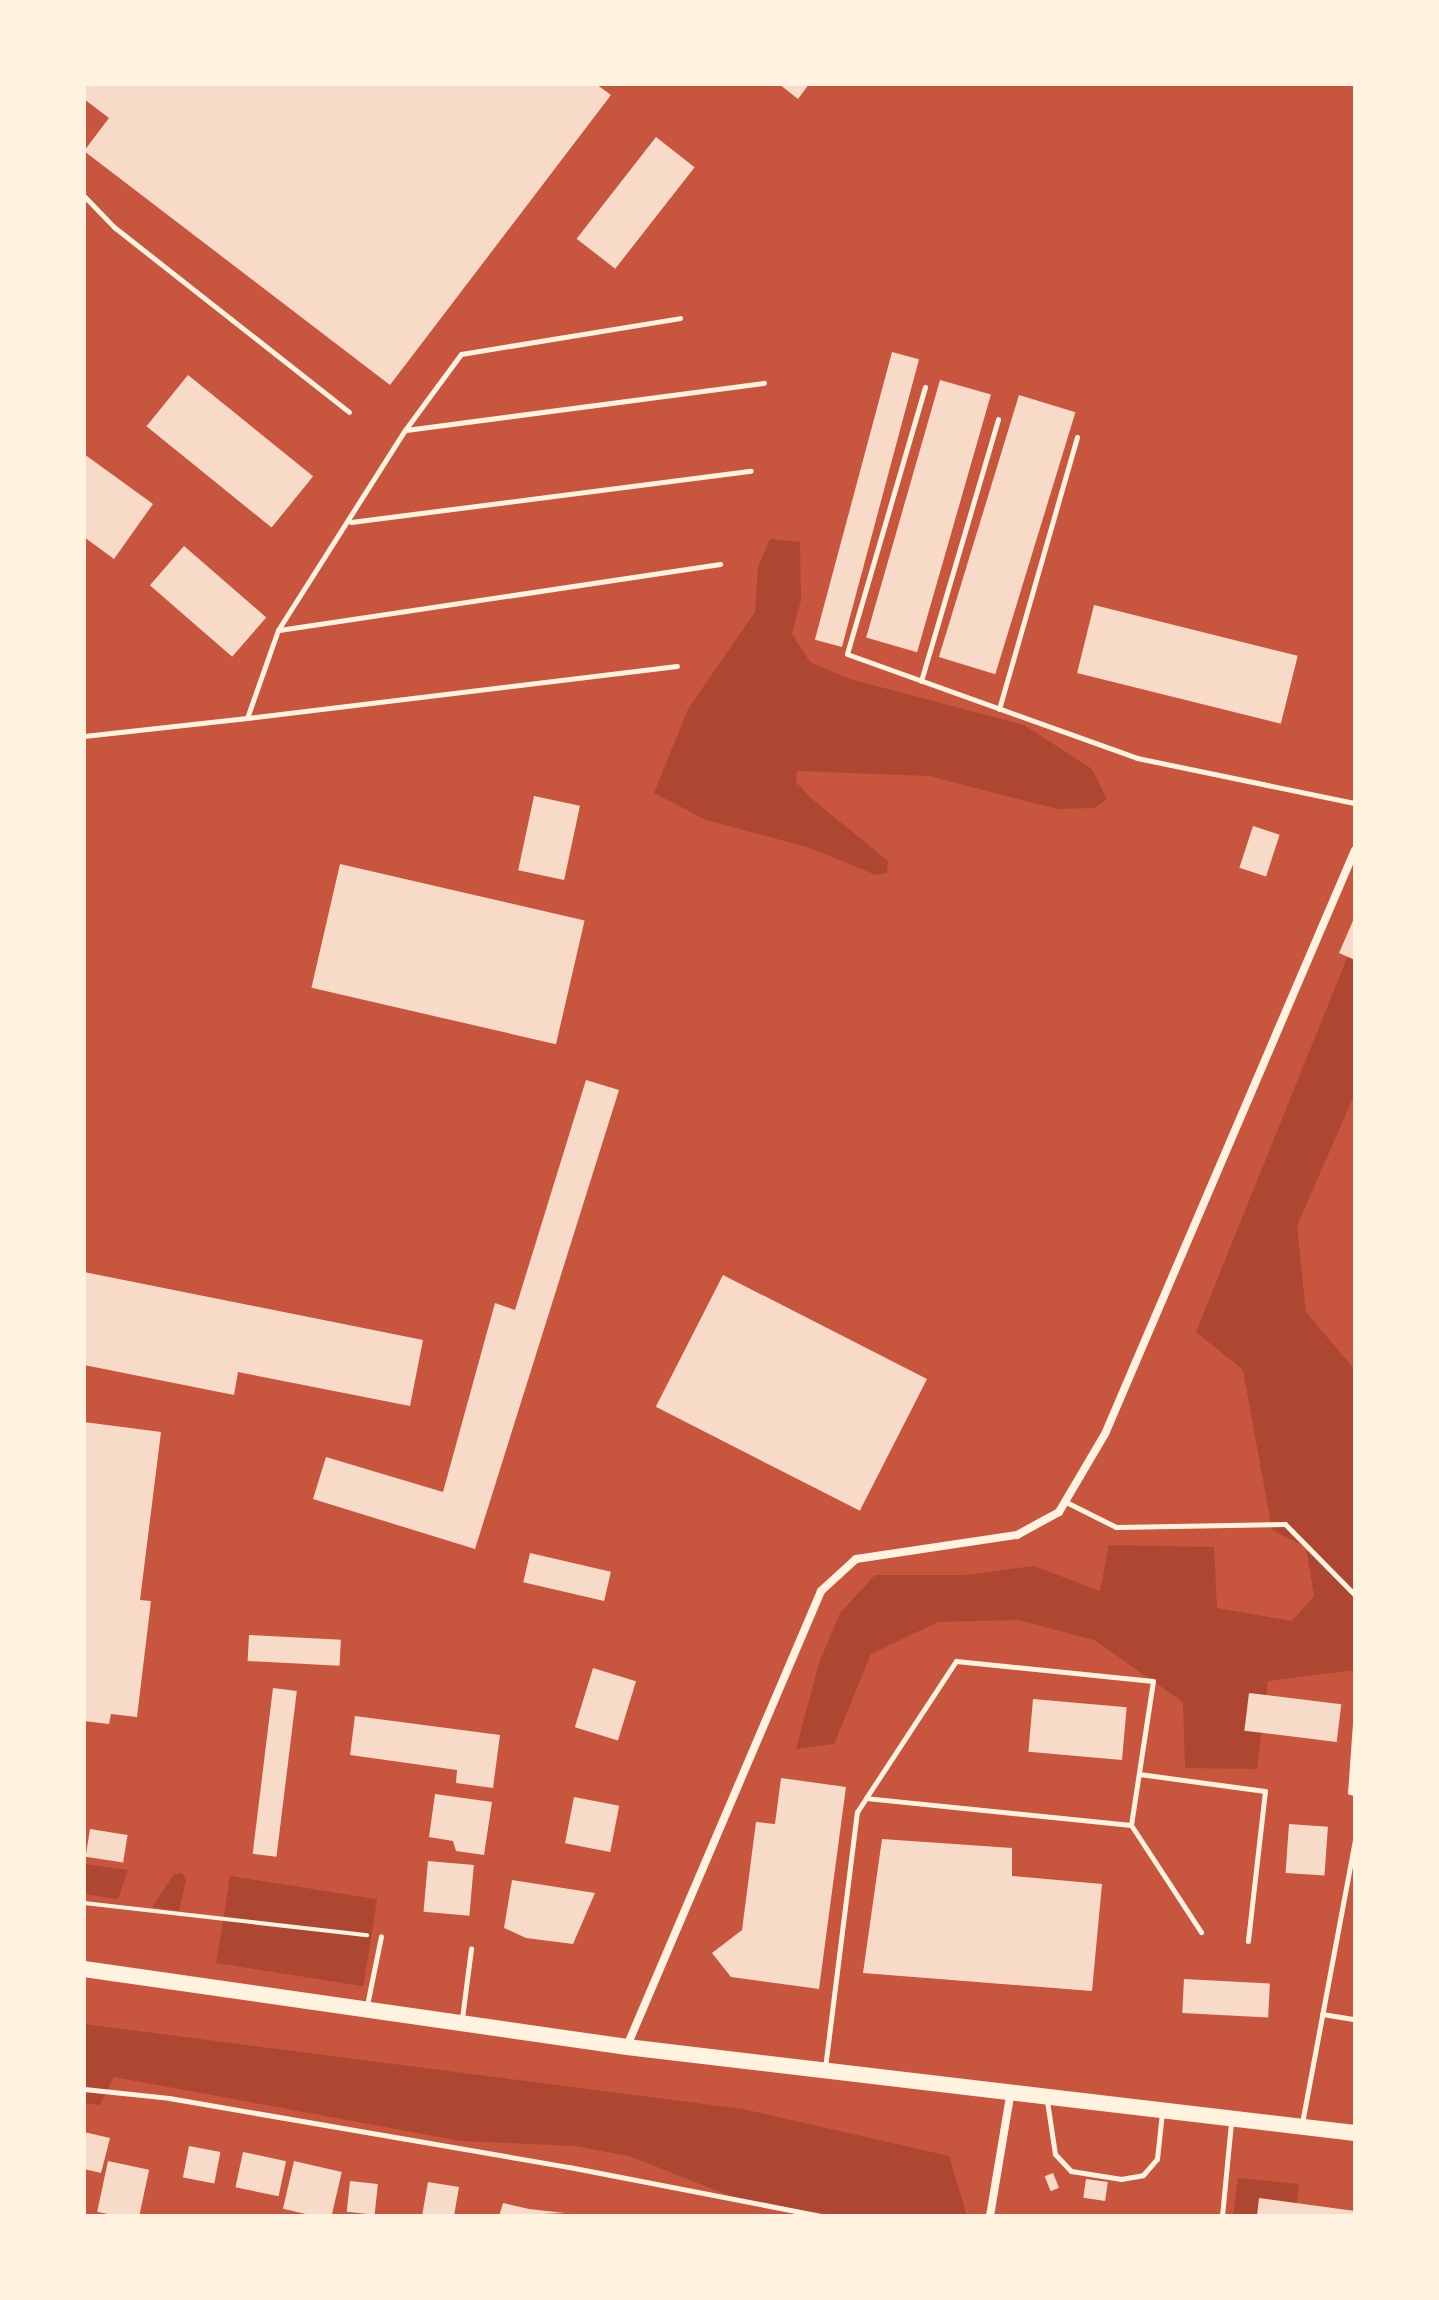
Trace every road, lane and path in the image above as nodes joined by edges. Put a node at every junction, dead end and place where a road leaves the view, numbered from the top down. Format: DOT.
graph roads {
  1 [pos="84,196"];
  2 [pos="680,318"];
  3 [pos="764,383"];
  4 [pos="925,387"];
  5 [pos="349,412"];
  6 [pos="998,419"];
  7 [pos="405,430"];
  8 [pos="1077,437"];
  9 [pos="751,471"];
  10 [pos="350,522"];
  11 [pos="720,564"];
  12 [pos="278,630"];
  13 [pos="677,666"];
  14 [pos="921,681"];
  15 [pos="999,709"];
  16 [pos="247,718"];
  17 [pos="84,736"];
  18 [pos="1355,803"];
  19 [pos="1355,850"];
  20 [pos="1065,1501"];
  21 [pos="1355,1595"];
  22 [pos="1355,1723"];
  23 [pos="1139,1774"];
  24 [pos="1355,1793"];
  25 [pos="866,1798"];
  26 [pos="1131,1825"];
  27 [pos="1355,1840"];
  28 [pos="84,1903"];
  29 [pos="1201,1932"];
  30 [pos="381,1936"];
  31 [pos="1248,1941"];
  32 [pos="471,1949"];
  33 [pos="84,1969"];
  34 [pos="366,2010"];
  35 [pos="1322,2014"];
  36 [pos="1355,2019"];
  37 [pos="461,2023"];
  38 [pos="627,2047"];
  39 [pos="825,2073"];
  40 [pos="84,2089"];
  41 [pos="1012,2090"];
  42 [pos="1046,2096"];
  43 [pos="1163,2109"];
  44 [pos="1232,2118"];
  45 [pos="1302,2127"];
  46 [pos="1355,2133"];
  47 [pos="820,2216"];
  48 [pos="990,2216"];
  49 [pos="1222,2216"];
  1 -- 5 [label="lane"];
  2 -- 7 [label="lane"];
  3 -- 7 [label="lane"];
  4 -- 14 [label="lane"];
  6 -- 14 [label="lane"];
  7 -- 10 [label="lane"];
  8 -- 15 [label="lane"];
  9 -- 10 [label="lane"];
  10 -- 12 [label="lane"];
  11 -- 12 [label="lane"];
  12 -- 16 [label="lane"];
  13 -- 16 [label="lane"];
  14 -- 15 [label="lane"];
  15 -- 18 [label="lane"];
  16 -- 17 [label="lane"];
  19 -- 20 [label="street"];
  20 -- 21 [label="lane"];
  20 -- 38 [label="street"];
  22 -- 24 [label="lane"];
  23 -- 25 [label="lane"];
  23 -- 26 [label="lane"];
  23 -- 31 [label="lane"];
  25 -- 26 [label="lane"];
  25 -- 39 [label="lane"];
  26 -- 29 [label="lane"];
  27 -- 35 [label="lane"];
  28 -- 30 [label="path"];
  30 -- 34 [label="lane"];
  32 -- 37 [label="lane"];
  33 -- 34 [label="main road"];
  34 -- 37 [label="main road"];
  35 -- 36 [label="lane"];
  35 -- 45 [label="lane"];
  37 -- 38 [label="main road"];
  38 -- 39 [label="main road"];
  39 -- 41 [label="main road"];
  40 -- 47 [label="lane"];
  41 -- 42 [label="main road"];
  41 -- 48 [label="street"];
  42 -- 43 [label="main road"];
  42 -- 43 [label="lane"];
  43 -- 44 [label="main road"];
  44 -- 45 [label="main road"];
  44 -- 49 [label="lane"];
  45 -- 46 [label="main road"];
}
